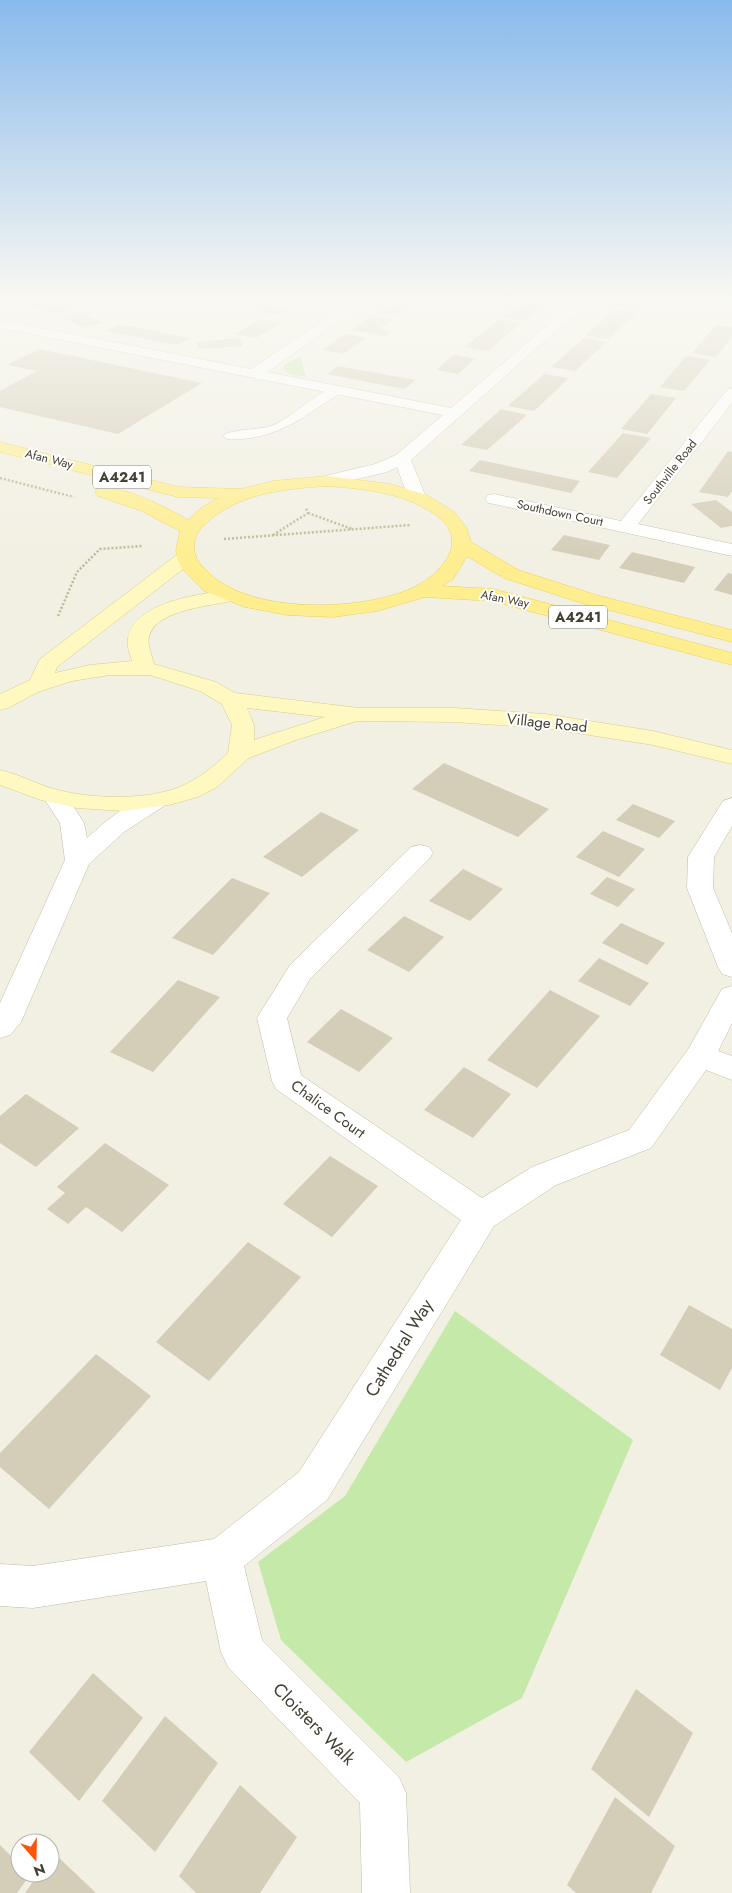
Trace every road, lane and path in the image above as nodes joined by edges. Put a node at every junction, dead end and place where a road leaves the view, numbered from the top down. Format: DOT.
graph roads {
  1 [pos="315,385"];
  2 [pos="486,385"];
  3 [pos="338,390"];
  4 [pos="732,393"];
  5 [pos="454,413"];
  6 [pos="229,436"];
  7 [pos="0,446"];
  8 [pos="402,460"];
  9 [pos="0,478"];
  10 [pos="327,481"];
  11 [pos="91,489"];
  12 [pos="245,493"];
  13 [pos="75,497"];
  14 [pos="416,497"];
  15 [pos="494,499"];
  16 [pos="306,506"];
  17 [pos="308,513"];
  18 [pos="418,525"];
  19 [pos="626,527"];
  20 [pos="189,529"];
  21 [pos="353,529"];
  22 [pos="272,535"];
  23 [pos="216,540"];
  24 [pos="462,545"];
  25 [pos="143,546"];
  26 [pos="732,550"];
  27 [pos="185,558"];
  28 [pos="421,592"];
  29 [pos="230,596"];
  30 [pos="732,636"];
  31 [pos="83,637"];
  32 [pos="732,659"];
  33 [pos="145,668"];
  34 [pos="39,684"];
  35 [pos="231,699"];
  36 [pos="0,703"];
  37 [pos="359,715"];
  38 [pos="240,753"];
  39 [pos="732,757"];
  40 [pos="0,777"];
  41 [pos="55,797"];
  42 [pos="155,801"];
  43 [pos="732,806"];
  44 [pos="420,853"];
  45 [pos="78,860"];
  46 [pos="732,966"];
  47 [pos="732,996"];
  48 [pos="0,1027"];
  49 [pos="716,1062"];
  50 [pos="482,1216"];
  51 [pos="222,1558"];
  52 [pos="0,1585"];
  53 [pos="386,1893"];
  1 -- 3 [label="street"];
  2 -- 5 [label="street"];
  3 -- 5 [label="street"];
  3 -- 6 [label="lane"];
  4 -- 19 [label="street, Southville Road"];
  5 -- 8 [label="street"];
  7 -- 12 [label="main road, Afan Way / A4241"];
  8 -- 10 [label="street"];
  8 -- 14 [label="street"];
  9 -- 13 [label="path"];
  10 -- 12 [label="main road, A4241"];
  10 -- 14 [label="main road, A4241"];
  11 -- 20 [label="main road, A4241"];
  12 -- 20 [label="main road, A4241"];
  14 -- 24 [label="main road, A4241"];
  15 -- 19 [label="street, Southdown Court"];
  16 -- 17 [label="path"];
  17 -- 21 [label="path"];
  17 -- 22 [label="path"];
  18 -- 21 [label="path"];
  19 -- 26 [label="street, Southdown Court"];
  20 -- 27 [label="main road"];
  21 -- 22 [label="path"];
  22 -- 23 [label="path"];
  24 -- 28 [label="main road, A4241"];
  24 -- 30 [label="main road, Afan Way / A4241"];
  25 -- 31 [label="path"];
  27 -- 29 [label="main road, A4241"];
  27 -- 31 [label="street"];
  28 -- 29 [label="main road, A4241"];
  28 -- 32 [label="main road, Afan Way / A4241"];
  29 -- 33 [label="street"];
  31 -- 34 [label="street"];
  33 -- 34 [label="street"];
  33 -- 35 [label="street"];
  34 -- 36 [label="street"];
  35 -- 37 [label="street, Village Road"];
  35 -- 38 [label="street"];
  37 -- 38 [label="street, Village Road"];
  37 -- 39 [label="street, Village Road"];
  38 -- 42 [label="street"];
  40 -- 41 [label="street"];
  41 -- 42 [label="street"];
  41 -- 45 [label="street"];
  42 -- 45 [label="street"];
  43 -- 46 [label="street"];
  44 -- 50 [label="street, Chalice Court"];
  45 -- 48 [label="street"];
  47 -- 49 [label="street, Cathedral Way"];
  49 -- 50 [label="street, Cathedral Way"];
  50 -- 51 [label="street, Cathedral Way"];
  51 -- 52 [label="street, Cathedral Way"];
  51 -- 53 [label="street, Cloisters Walk"];
}
